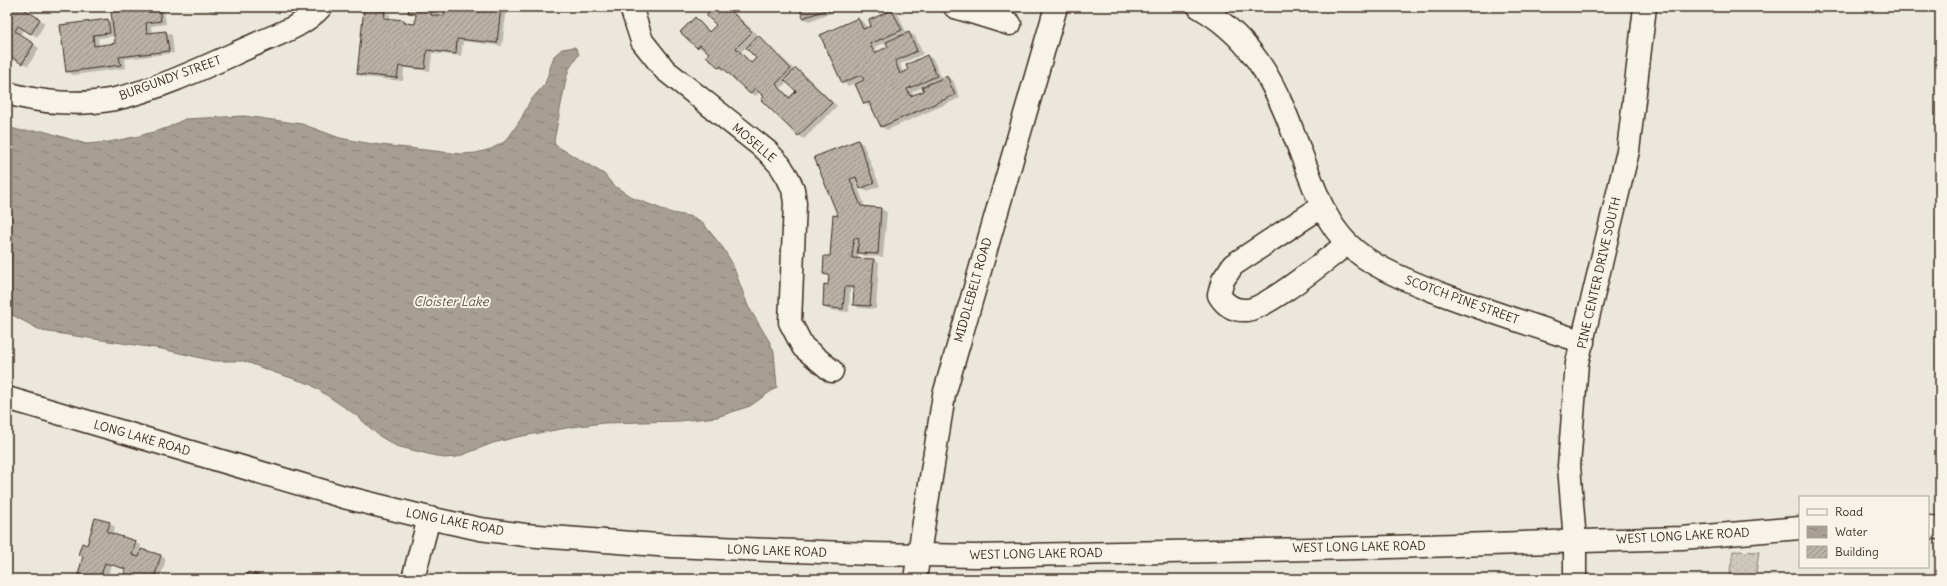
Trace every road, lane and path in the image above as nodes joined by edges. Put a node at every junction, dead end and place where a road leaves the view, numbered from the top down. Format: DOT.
graph roads {
  1 [pos="321,7"];
  2 [pos="631,7"];
  3 [pos="955,7"];
  4 [pos="1056,7"];
  5 [pos="1199,7"];
  6 [pos="1645,7"];
  7 [pos="1010,24"];
  8 [pos="7,93"];
  9 [pos="1321,207"];
  10 [pos="1347,244"];
  11 [pos="1583,342"];
  12 [pos="832,371"];
  13 [pos="7,398"];
  14 [pos="429,518"];
  15 [pos="1929,527"];
  16 [pos="1799,528"];
  17 [pos="1940,528"];
  18 [pos="1575,541"];
  19 [pos="918,555"];
  20 [pos="413,579"];
  21 [pos="915,579"];
  22 [pos="1575,579"];
  1 -- 8 [label="street, BURGUNDY STREET"];
  2 -- 12 [label="street, MOSELLE"];
  3 -- 7 [label="street"];
  4 -- 19 [label="street, MIDDLEBELT ROAD"];
  5 -- 9 [label="street, SCOTCH PINE STREET"];
  6 -- 11 [label="street, PINE CENTER DRIVE SOUTH"];
  9 -- 10 [label="street, SCOTCH PINE STREET"];
  9 -- 10 [label="street"];
  10 -- 11 [label="street, SCOTCH PINE STREET"];
  11 -- 18 [label="street, PINE CENTER DRIVE SOUTH"];
  13 -- 14 [label="street, LONG LAKE ROAD"];
  14 -- 19 [label="street, LONG LAKE ROAD"];
  14 -- 20 [label="street"];
  15 -- 17 [label="street"];
  16 -- 18 [label="street, WEST LONG LAKE ROAD"];
  18 -- 19 [label="street, WEST LONG LAKE ROAD"];
  18 -- 22 [label="street, PINE CENTER DRIVE SOUTH"];
  19 -- 21 [label="street, MIDDLEBELT ROAD"];
}
